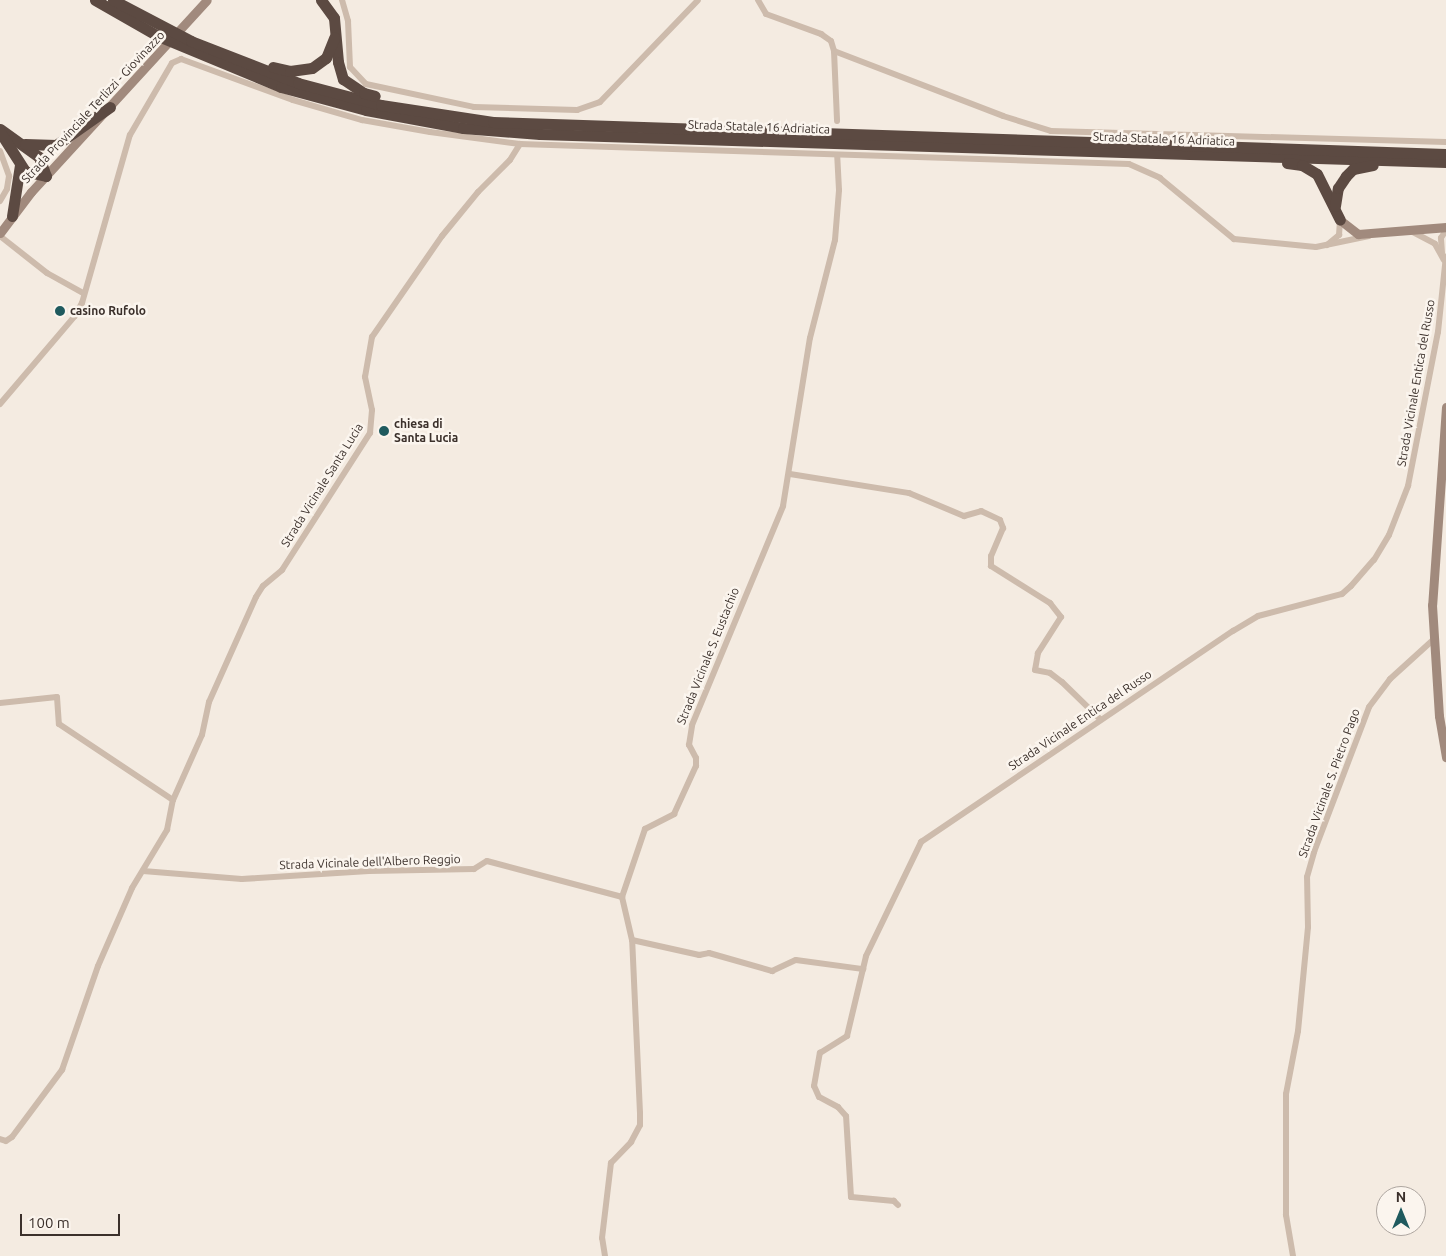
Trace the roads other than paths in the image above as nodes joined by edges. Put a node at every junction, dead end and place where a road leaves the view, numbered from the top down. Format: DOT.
graph roads {
  1 [pos="95,0"];
  2 [pos="113,0"];
  3 [pos="321,0"];
  4 [pos="342,0"];
  5 [pos="698,0"];
  6 [pos="758,0"];
  7 [pos="207,1"];
  8 [pos="336,32"];
  9 [pos="191,41"];
  10 [pos="834,51"];
  11 [pos="110,107"];
  12 [pos="439,115"];
  13 [pos="837,121"];
  14 [pos="0,131"];
  15 [pos="1446,142"];
  16 [pos="25,144"];
  17 [pos="520,144"];
  18 [pos="0,151"];
  19 [pos="837,154"];
  20 [pos="1219,154"];
  21 [pos="1446,154"];
  22 [pos="1446,162"];
  23 [pos="20,165"];
  24 [pos="46,176"];
  25 [pos="0,201"];
  26 [pos="1336,206"];
  27 [pos="12,216"];
  28 [pos="1340,220"];
  29 [pos="1446,229"];
  30 [pos="1409,230"];
  31 [pos="1373,234"];
  32 [pos="0,235"];
  33 [pos="1326,246"];
  34 [pos="1444,257"];
  35 [pos="83,293"];
  36 [pos="0,404"];
  37 [pos="1446,407"];
  38 [pos="1446,435"];
  39 [pos="1442,444"];
  40 [pos="790,474"];
  41 [pos="1432,640"];
  42 [pos="0,703"];
  43 [pos="1101,720"];
  44 [pos="1446,757"];
  45 [pos="173,800"];
  46 [pos="143,871"];
  47 [pos="622,897"];
  48 [pos="632,940"];
  49 [pos="863,968"];
  50 [pos="0,1139"];
  51 [pos="898,1205"];
  52 [pos="605,1256"];
  53 [pos="1293,1256"];
  1 -- 20 [label="highway, Strada Statale 16 Adriatica"];
  2 -- 9 [label="highway, Strada Statale 16 Adriatica"];
  3 -- 8 [label="highway"];
  4 -- 5 [label="street"];
  6 -- 10 [label="street"];
  7 -- 11 [label="main road, Strada Provinciale Terlizzi - Giovinazzo"];
  8 -- 9 [label="highway"];
  8 -- 12 [label="highway"];
  9 -- 12 [label="highway, Strada Statale 16 Adriatica"];
  10 -- 13 [label="street"];
  10 -- 15 [label="street"];
  11 -- 16 [label="highway"];
  11 -- 24 [label="main road, Strada Provinciale Terlizzi - Giovinazzo"];
  12 -- 21 [label="highway, Strada Statale 16 Adriatica"];
  14 -- 16 [label="highway"];
  14 -- 23 [label="highway"];
  16 -- 24 [label="highway"];
  17 -- 19 [label="street"];
  17 -- 35 [label="street"];
  17 -- 45 [label="street, Strada Vicinale Santa Lucia"];
  18 -- 25 [label="street"];
  19 -- 33 [label="street"];
  19 -- 40 [label="street, Strada Vicinale S. Eustachio"];
  20 -- 22 [label="highway, Strada Statale 16 Adriatica"];
  20 -- 26 [label="highway"];
  22 -- 26 [label="highway"];
  23 -- 24 [label="highway"];
  23 -- 27 [label="highway"];
  24 -- 27 [label="main road, Strada Provinciale Terlizzi - Giovinazzo"];
  26 -- 28 [label="highway"];
  27 -- 32 [label="main road, Strada Provinciale Terlizzi - Giovinazzo"];
  28 -- 31 [label="main road"];
  28 -- 33 [label="street"];
  29 -- 30 [label="main road"];
  29 -- 34 [label="street, Strada Vicinale Entica del Russo"];
  30 -- 31 [label="main road"];
  30 -- 34 [label="street"];
  31 -- 33 [label="street"];
  32 -- 35 [label="street"];
  34 -- 43 [label="street, Strada Vicinale Entica del Russo"];
  35 -- 36 [label="street"];
  37 -- 39 [label="main road"];
  38 -- 39 [label="main road"];
  39 -- 41 [label="main road"];
  40 -- 43 [label="street"];
  40 -- 47 [label="street, Strada Vicinale S. Eustachio"];
  41 -- 44 [label="main road"];
  41 -- 53 [label="street, Strada Vicinale S. Pietro Pago"];
  42 -- 45 [label="street"];
  43 -- 49 [label="street, Strada Vicinale Entica del Russo"];
  45 -- 46 [label="street, Strada Vicinale Santa Lucia"];
  46 -- 47 [label="street, Strada Vicinale dell'Albero Reggio"];
  46 -- 50 [label="street, Strada Vicinale Santa Lucia"];
  47 -- 48 [label="street"];
  48 -- 49 [label="street"];
  48 -- 52 [label="street"];
  49 -- 51 [label="street, Strada Vicinale Entica del Russo"];
}
